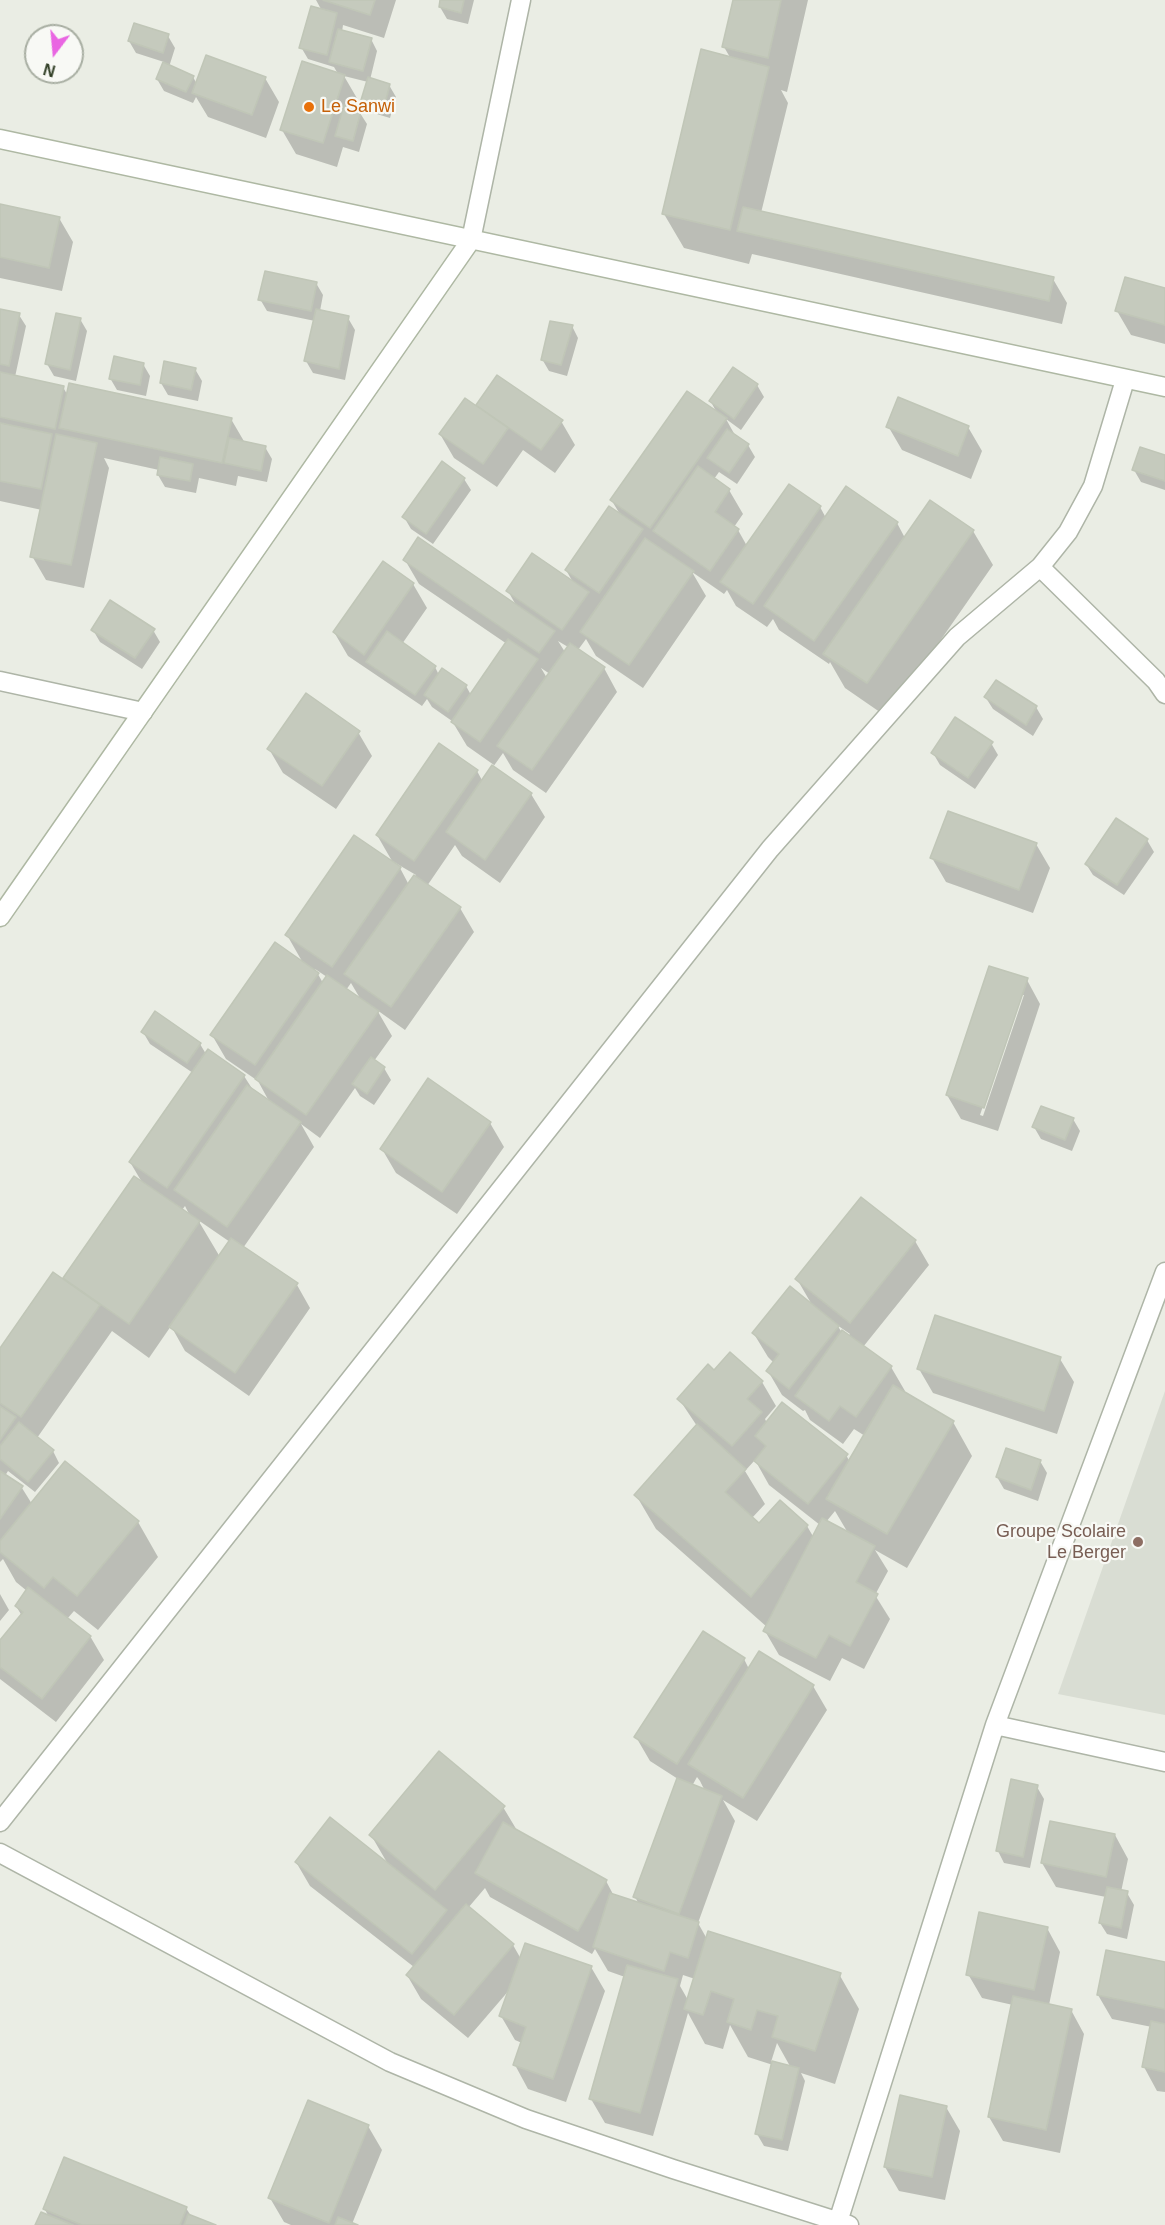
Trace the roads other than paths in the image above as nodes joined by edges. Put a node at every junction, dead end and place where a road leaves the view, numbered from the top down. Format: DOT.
graph roads {
  1 [pos="521,0"];
  2 [pos="0,140"];
  3 [pos="471,240"];
  4 [pos="1125,380"];
  5 [pos="1165,387"];
  6 [pos="1040,567"];
  7 [pos="0,681"];
  8 [pos="1165,694"];
  9 [pos="143,712"];
  10 [pos="0,918"];
  11 [pos="1165,1272"];
  12 [pos="995,1725"];
  13 [pos="1165,1762"];
  14 [pos="0,1822"];
  15 [pos="0,1853"];
  16 [pos="842,2224"];
  1 -- 3 [label="street"];
  2 -- 3 [label="street"];
  3 -- 4 [label="street"];
  3 -- 9 [label="street"];
  4 -- 5 [label="street"];
  4 -- 6 [label="street"];
  6 -- 8 [label="street"];
  6 -- 14 [label="street"];
  7 -- 9 [label="street"];
  9 -- 10 [label="street"];
  11 -- 12 [label="street"];
  12 -- 13 [label="street"];
  12 -- 16 [label="street"];
  15 -- 16 [label="street"];
}
